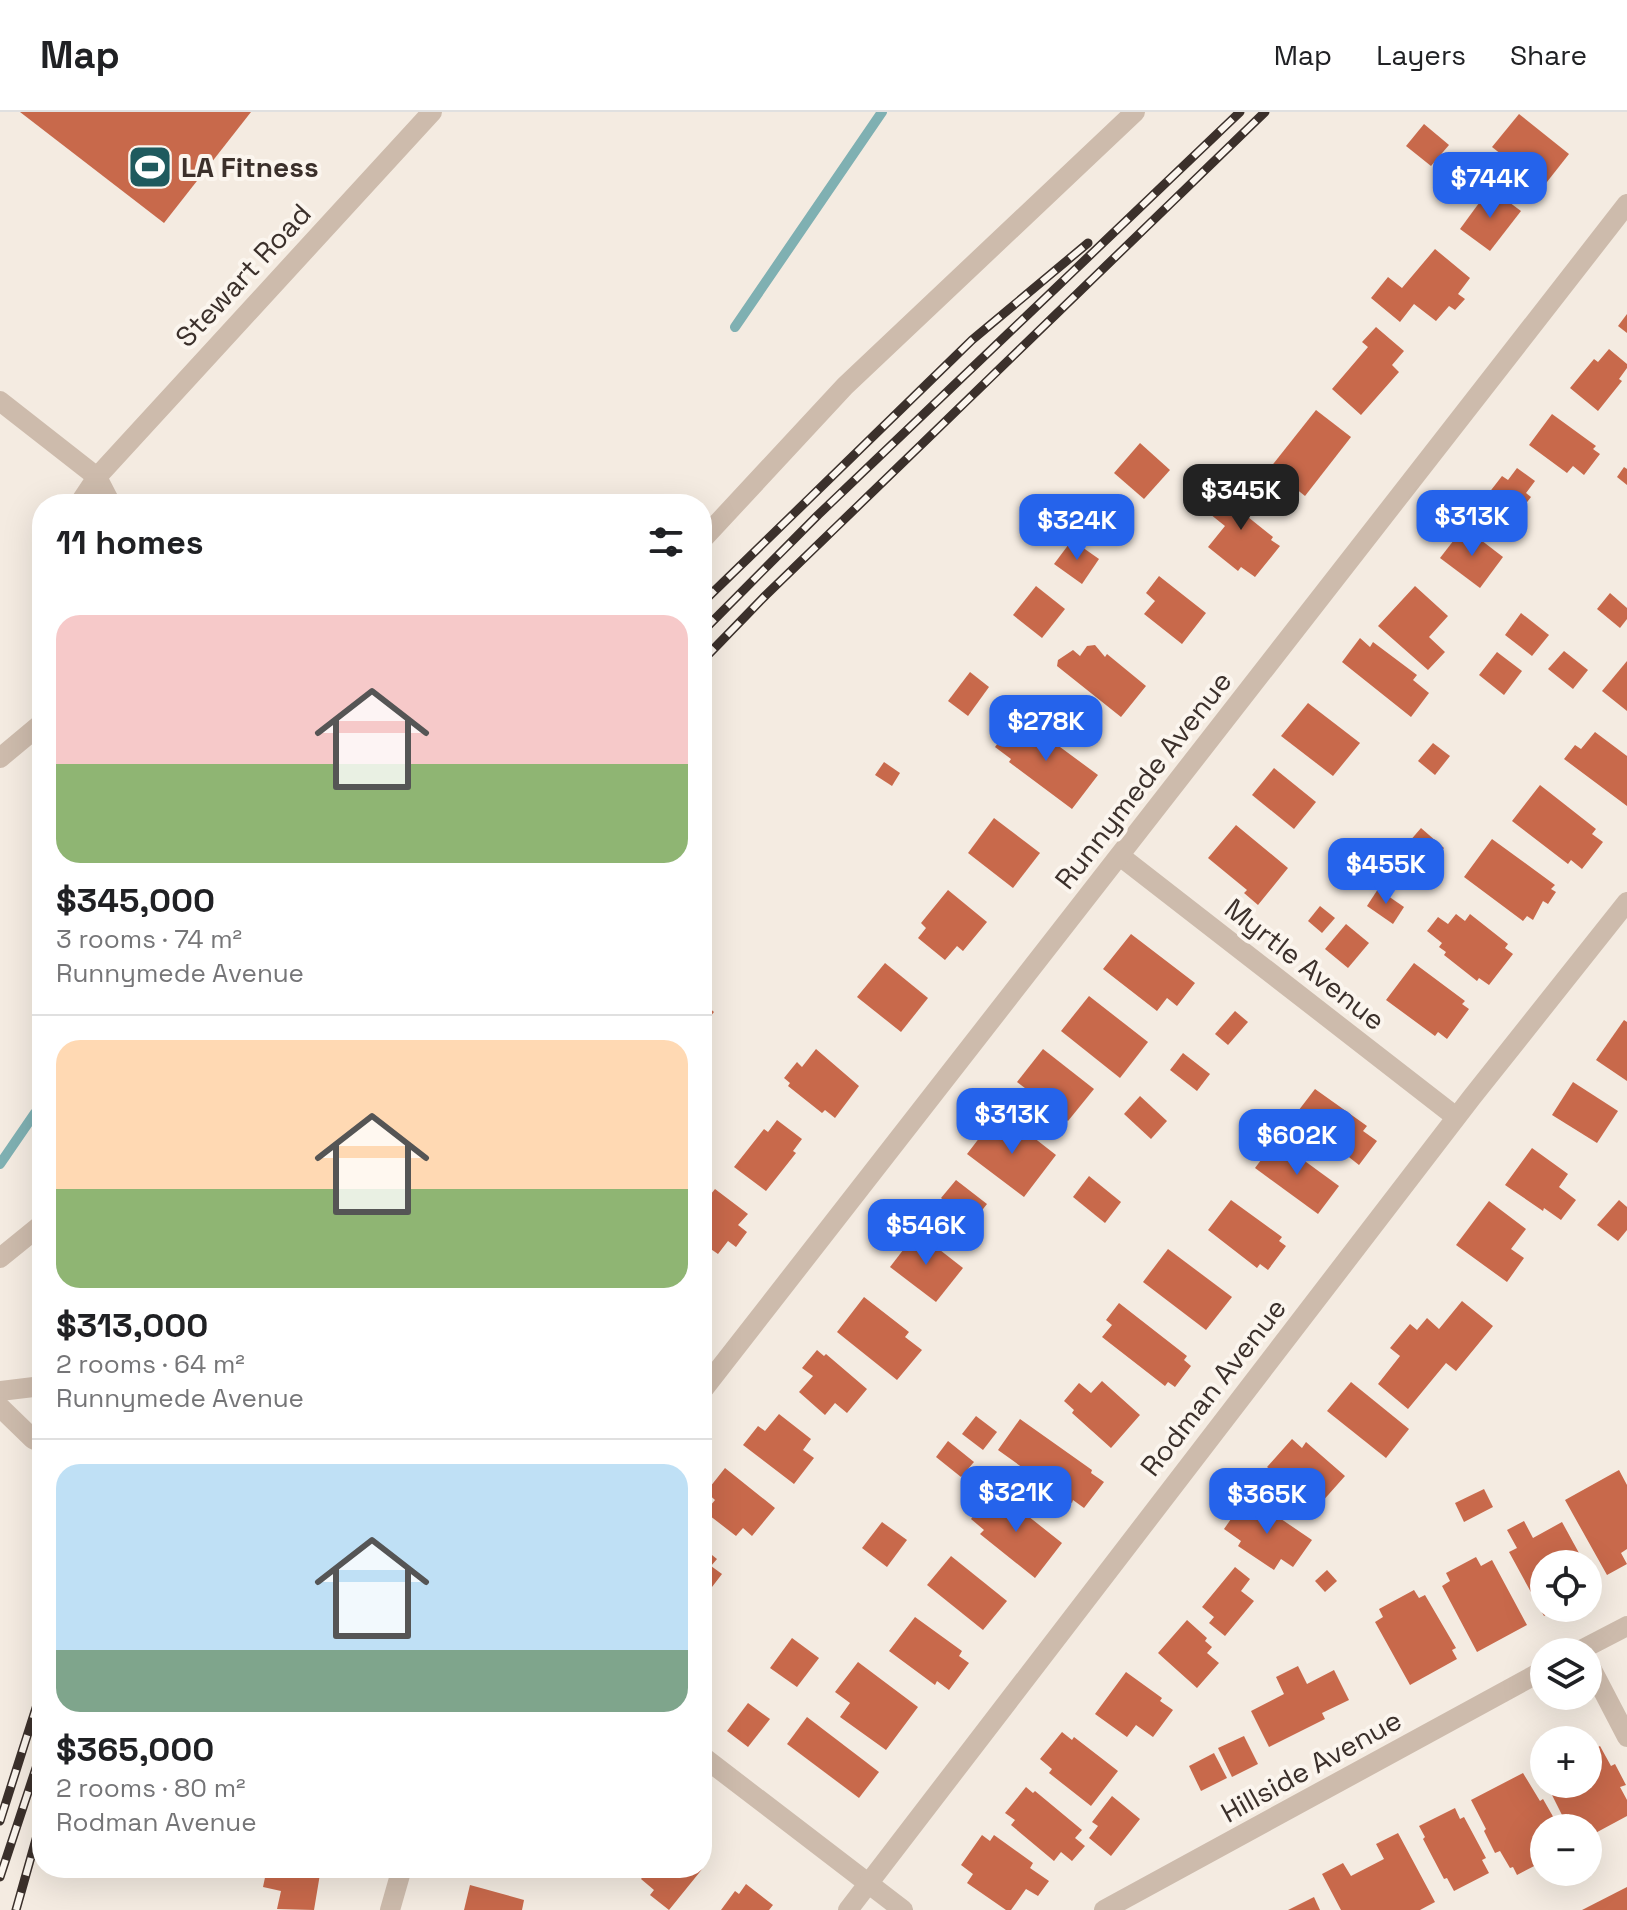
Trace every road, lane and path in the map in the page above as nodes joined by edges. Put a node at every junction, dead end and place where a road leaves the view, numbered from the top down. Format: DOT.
graph roads {
  1 [pos="432,112"];
  2 [pos="1135,112"];
  3 [pos="1627,204"];
  4 [pos="0,401"];
  5 [pos="97,477"];
  6 [pos="86,494"];
  7 [pos="106,494"];
  8 [pos="712,529"];
  9 [pos="32,731"];
  10 [pos="0,758"];
  11 [pos="1120,856"];
  12 [pos="1627,902"];
  13 [pos="1456,1117"];
  14 [pos="32,1245"];
  15 [pos="0,1258"];
  16 [pos="712,1378"];
  17 [pos="32,1387"];
  18 [pos="0,1391"];
  19 [pos="0,1407"];
  20 [pos="32,1438"];
  21 [pos="1627,1626"];
  22 [pos="1602,1642"];
  23 [pos="1530,1678"];
  24 [pos="1602,1691"];
  25 [pos="1627,1737"];
  26 [pos="712,1764"];
  27 [pos="399,1878"];
  28 [pos="868,1883"];
  29 [pos="390,1910"];
  30 [pos="848,1910"];
  31 [pos="903,1910"];
  32 [pos="1104,1910"];
  1 -- 5 [label="street, Stewart Road"];
  2 -- 8 [label="street"];
  3 -- 11 [label="street, Runnymede Avenue"];
  4 -- 5 [label="street"];
  5 -- 6 [label="street, Stewart Road"];
  5 -- 7 [label="street"];
  9 -- 10 [label="street"];
  11 -- 13 [label="street, Myrtle Avenue"];
  11 -- 16 [label="street, Runnymede Avenue"];
  12 -- 13 [label="street, Rodman Avenue"];
  13 -- 28 [label="street, Rodman Avenue"];
  14 -- 15 [label="street"];
  17 -- 18 [label="street"];
  19 -- 20 [label="street"];
  21 -- 22 [label="street"];
  23 -- 32 [label="street, Hillside Avenue"];
  24 -- 25 [label="street"];
  26 -- 28 [label="street"];
  27 -- 29 [label="street"];
  28 -- 30 [label="street, Rodman Avenue"];
  28 -- 31 [label="street"];
}
